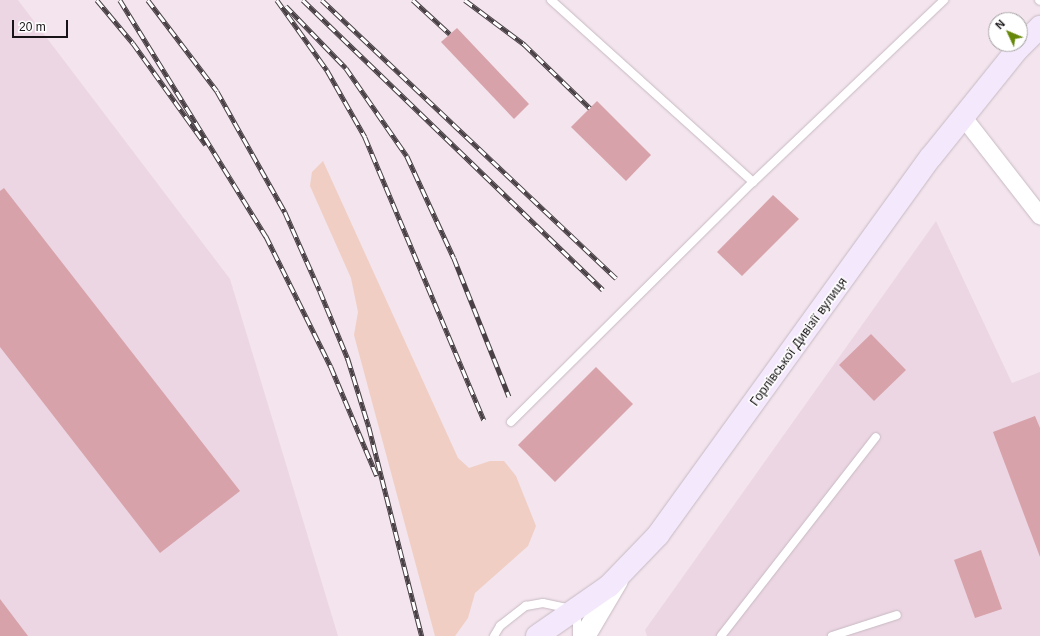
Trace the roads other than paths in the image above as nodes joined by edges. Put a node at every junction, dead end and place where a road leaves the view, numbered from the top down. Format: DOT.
graph roads {
  1 [pos="551,0"];
  2 [pos="944,0"];
  3 [pos="1040,27"];
  4 [pos="963,117"];
  5 [pos="753,182"];
  6 [pos="1040,216"];
  7 [pos="511,422"];
  8 [pos="876,437"];
  9 [pos="621,574"];
  10 [pos="577,610"];
  11 [pos="897,615"];
  12 [pos="494,636"];
  13 [pos="537,636"];
  14 [pos="577,636"];
  15 [pos="584,636"];
  16 [pos="721,636"];
  17 [pos="832,636"];
  1 -- 5 [label="lane"];
  2 -- 5 [label="lane"];
  3 -- 4 [label="main road, Горлівської Дивізії вулиця"];
  4 -- 6 [label="street"];
  4 -- 9 [label="main road, Горлівської Дивізії вулиця"];
  5 -- 7 [label="lane"];
  8 -- 16 [label="lane"];
  9 -- 10 [label="main road, Горлівської Дивізії вулиця"];
  9 -- 15 [label="street"];
  10 -- 12 [label="lane"];
  10 -- 13 [label="main road, Горлівської Дивізії вулиця"];
  10 -- 14 [label="lane"];
  11 -- 17 [label="lane"];
}
